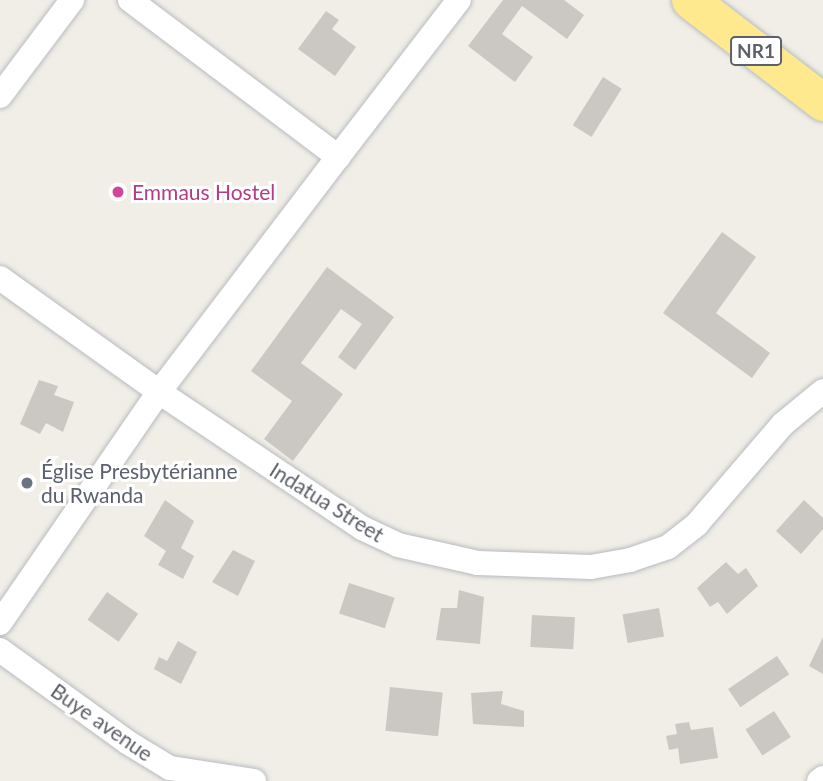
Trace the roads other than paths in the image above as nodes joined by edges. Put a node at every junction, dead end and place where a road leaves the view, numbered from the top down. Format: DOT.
graph roads {
  1 [pos="72,0"];
  2 [pos="130,0"];
  3 [pos="459,0"];
  4 [pos="690,0"];
  5 [pos="726,0"];
  6 [pos="823,77"];
  7 [pos="0,96"];
  8 [pos="823,102"];
  9 [pos="338,157"];
  10 [pos="0,278"];
  11 [pos="823,391"];
  12 [pos="159,392"];
  13 [pos="0,623"];
  14 [pos="0,650"];
  15 [pos="162,774"];
  16 [pos="823,778"];
  17 [pos="254,781"];
  18 [pos="819,781"];
  1 -- 7 [label="street"];
  2 -- 9 [label="street"];
  3 -- 9 [label="street"];
  4 -- 8 [label="highway, NR1"];
  5 -- 6 [label="highway, NR1"];
  9 -- 12 [label="street"];
  10 -- 12 [label="street, Indatua Street"];
  11 -- 12 [label="street, Indatua Street"];
  12 -- 13 [label="street"];
  14 -- 15 [label="street, Buye avenue"];
  15 -- 17 [label="street, Buye avenue"];
  16 -- 18 [label="street"];
}
